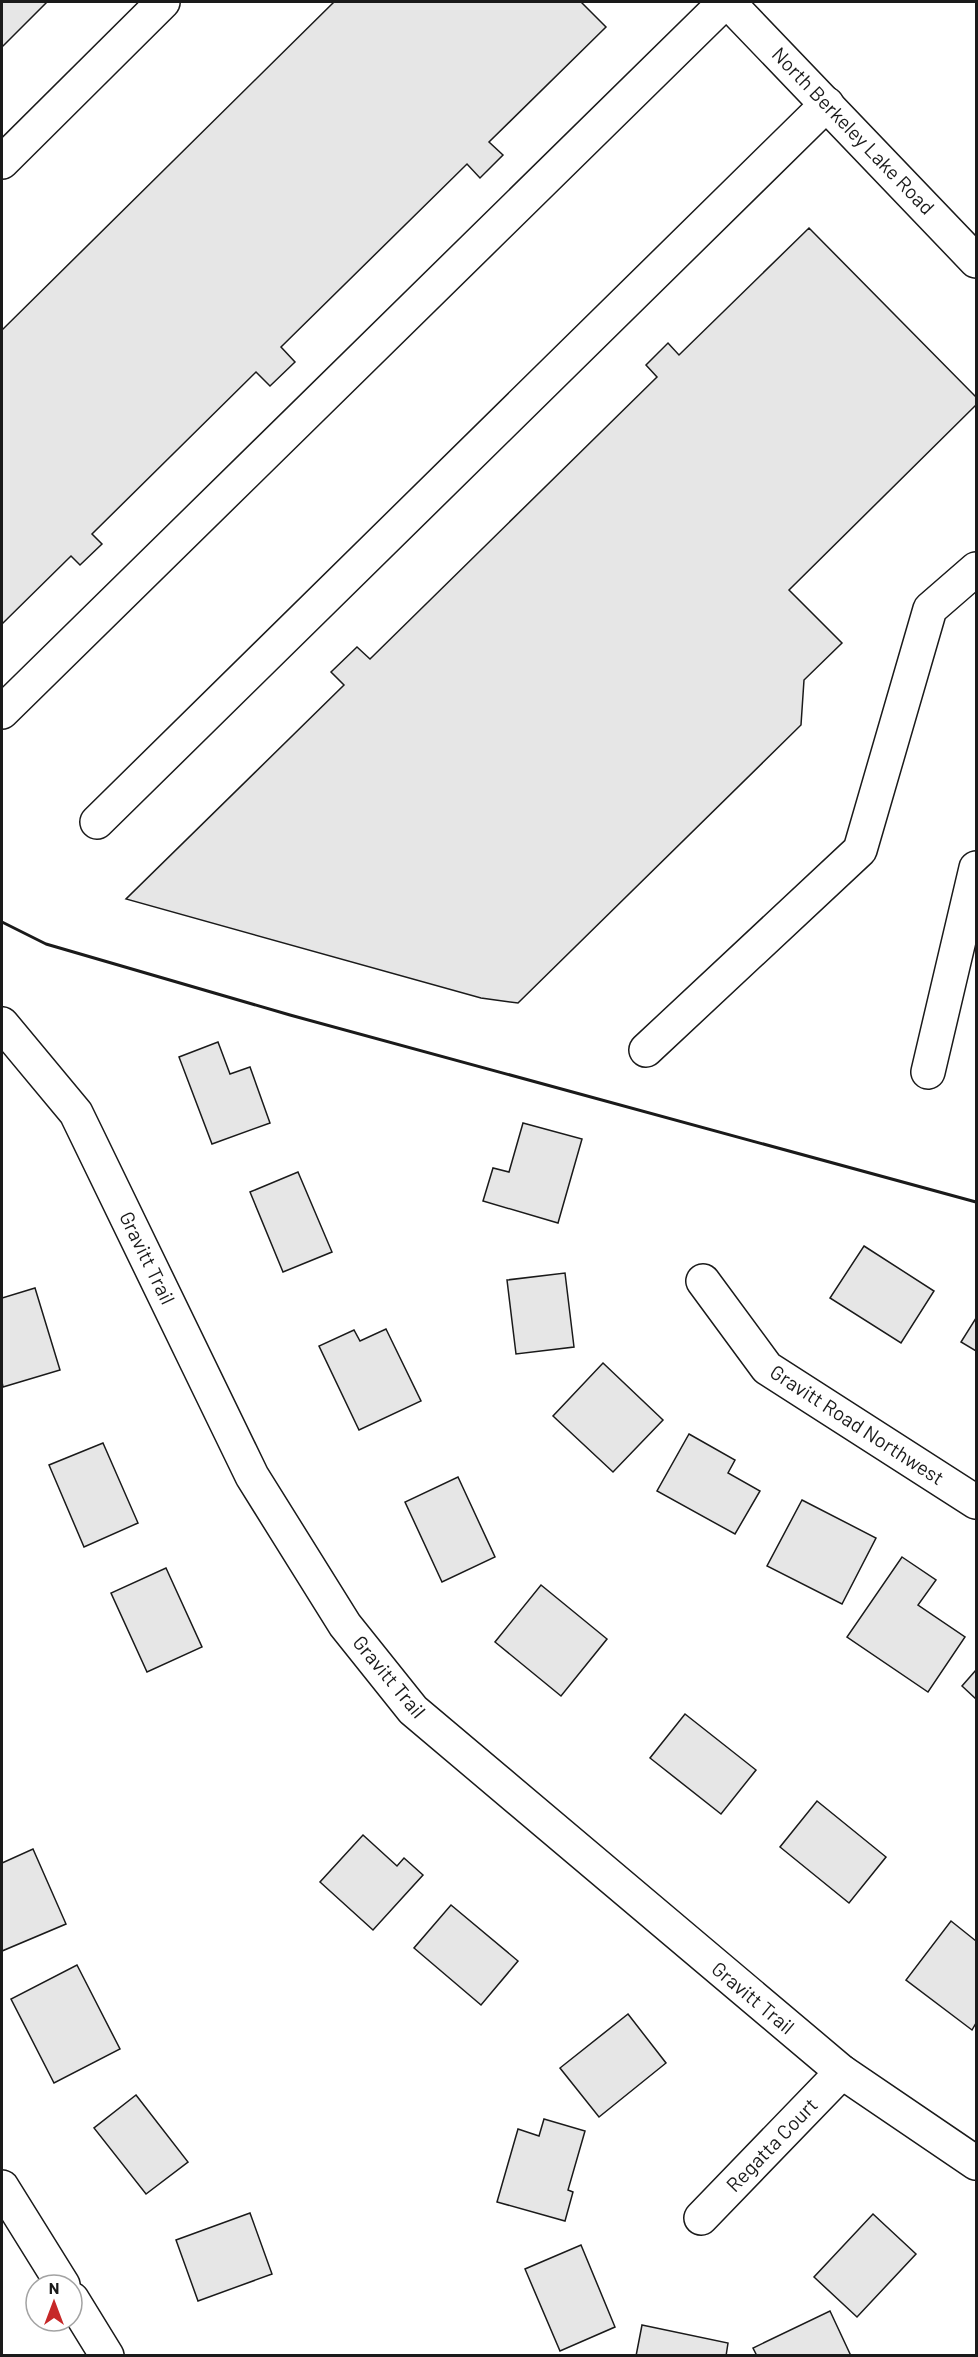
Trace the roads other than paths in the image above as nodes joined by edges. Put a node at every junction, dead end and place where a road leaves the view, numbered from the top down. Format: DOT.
graph roads {
  1 [pos="163,2"];
  2 [pos="740,6"];
  3 [pos="827,104"];
  4 [pos="2,162"];
  5 [pos="976,261"];
  6 [pos="976,569"];
  7 [pos="2,712"];
  8 [pos="97,822"];
  9 [pos="976,868"];
  10 [pos="2,1024"];
  11 [pos="646,1050"];
  12 [pos="928,1072"];
  13 [pos="703,1281"];
  14 [pos="976,1502"];
  15 [pos="842,2072"];
  16 [pos="976,2163"];
  17 [pos="2,2187"];
  18 [pos="701,2218"];
  19 [pos="56,2273"];
  20 [pos="84,2318"];
  21 [pos="107,2355"];
  1 -- 4 [label="street"];
  2 -- 3 [label="street, North Berkeley Lake Road"];
  2 -- 7 [label="street"];
  3 -- 5 [label="street, North Berkeley Lake Road"];
  3 -- 8 [label="street"];
  6 -- 11 [label="street"];
  9 -- 12 [label="street"];
  10 -- 15 [label="street, Gravitt Trail"];
  13 -- 14 [label="street, Gravitt Road Northwest"];
  15 -- 16 [label="street, Gravitt Trail"];
  15 -- 18 [label="street, Regatta Court"];
  17 -- 19 [label="street"];
  20 -- 21 [label="street"];
}
